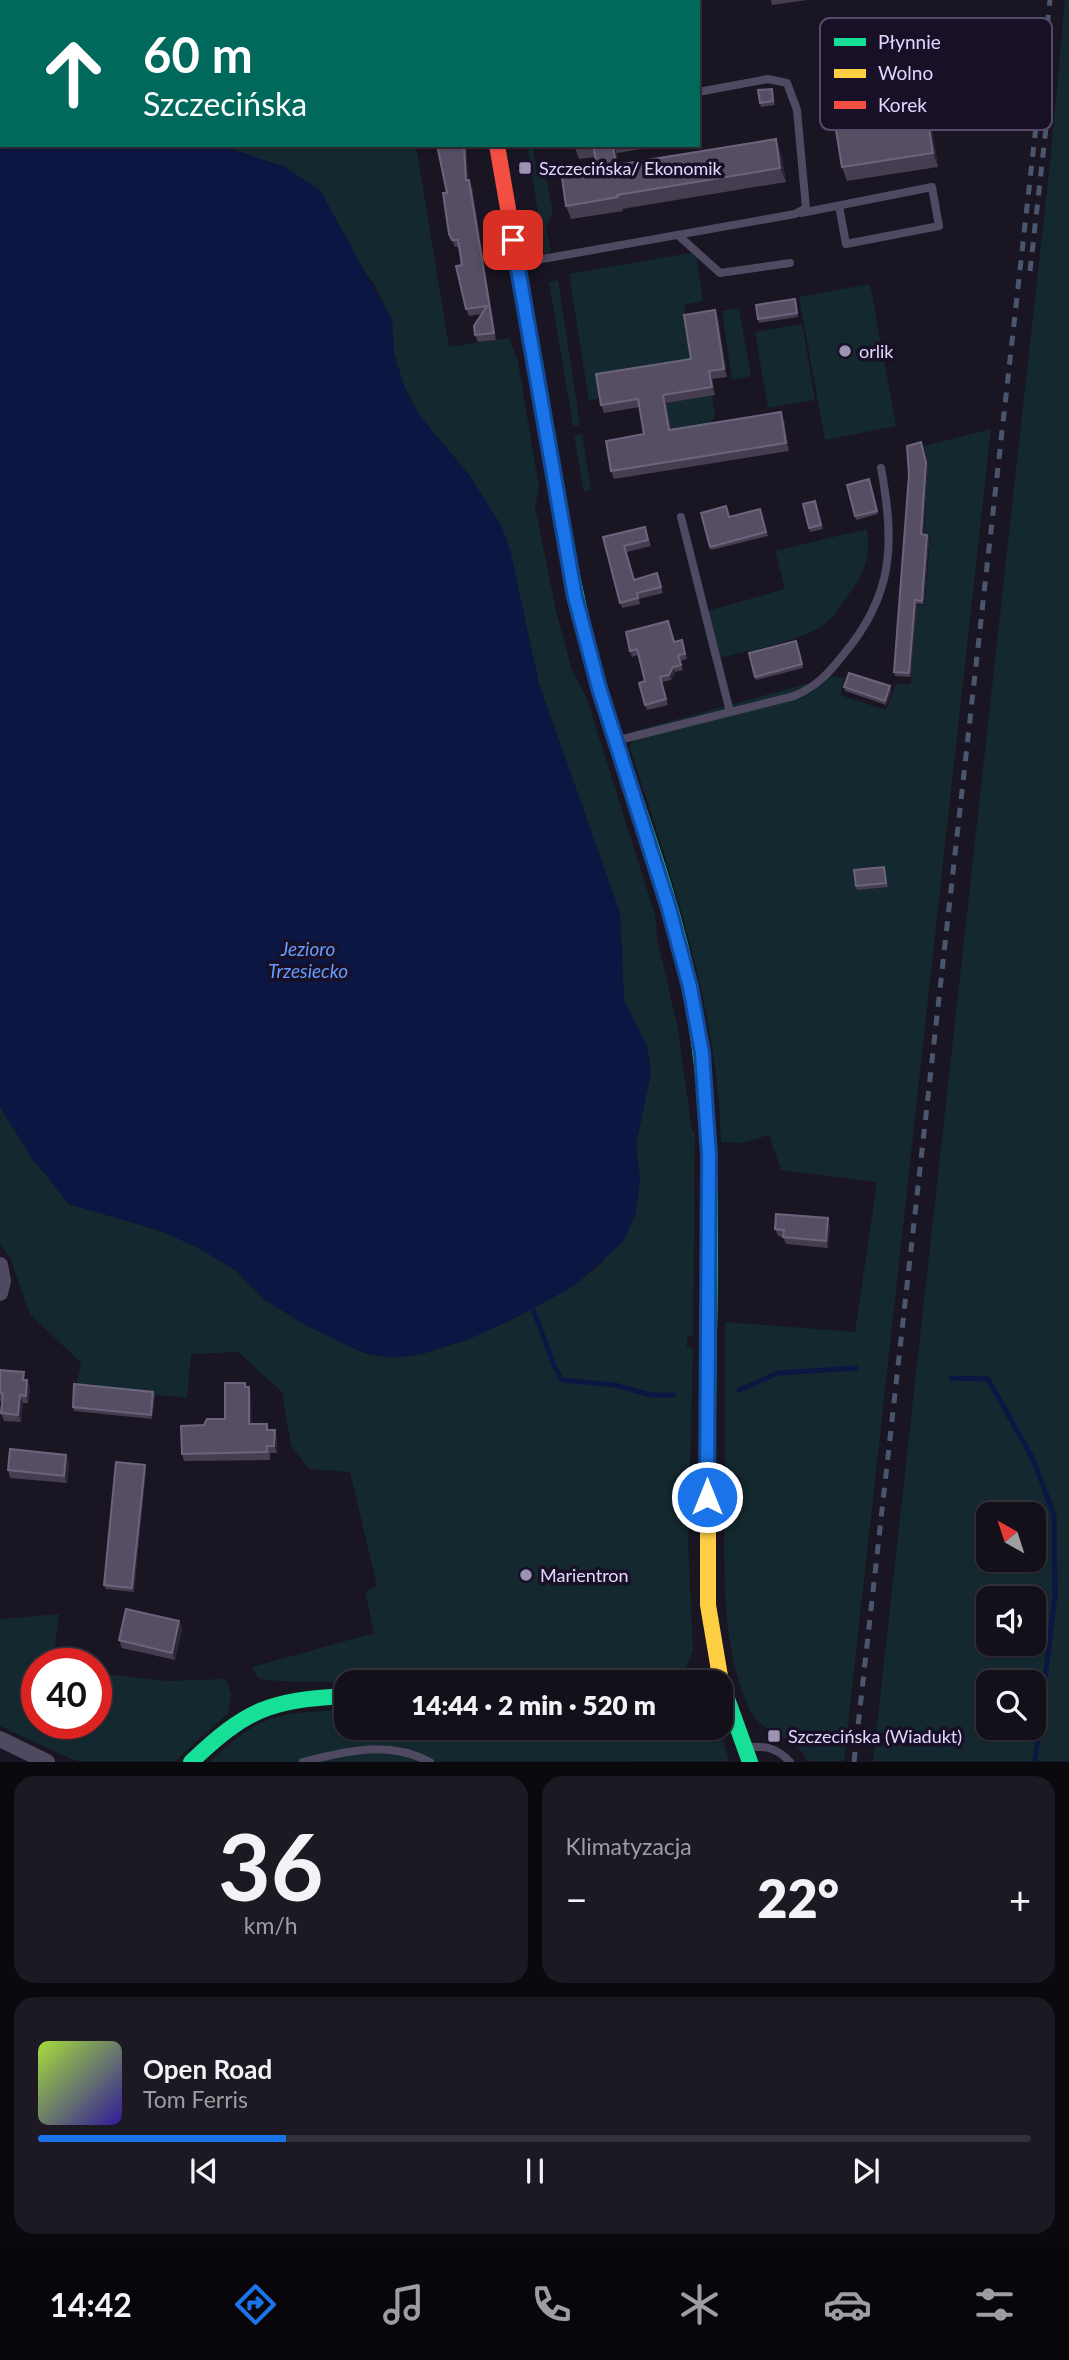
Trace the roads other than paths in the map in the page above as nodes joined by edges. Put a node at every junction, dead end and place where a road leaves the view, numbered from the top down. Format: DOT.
graph roads {
  1 [pos="700,92"];
  2 [pos="497,147"];
  3 [pos="807,200"];
  4 [pos="839,205"];
  5 [pos="823,209"];
  6 [pos="795,214"];
  7 [pos="679,236"];
  8 [pos="517,263"];
  9 [pos="790,263"];
  10 [pos="881,468"];
  11 [pos="681,517"];
  12 [pos="730,712"];
  13 [pos="615,741"];
  14 [pos="0,1265"];
  15 [pos="0,1293"];
  16 [pos="717,1670"];
  17 [pos="334,1697"];
  18 [pos="733,1718"];
  19 [pos="0,1740"];
  20 [pos="747,1754"];
  21 [pos="47,1762"];
  22 [pos="191,1762"];
  23 [pos="303,1762"];
  24 [pos="430,1762"];
  25 [pos="790,1762"];
  1 -- 3 [label="lane"];
  2 -- 8 [label="street"];
  3 -- 5 [label="lane"];
  3 -- 6 [label="lane"];
  4 -- 4 [label="lane"];
  4 -- 5 [label="lane"];
  5 -- 6 [label="lane"];
  6 -- 7 [label="lane"];
  7 -- 8 [label="lane"];
  7 -- 9 [label="lane"];
  8 -- 13 [label="street"];
  10 -- 12 [label="lane"];
  11 -- 12 [label="lane"];
  12 -- 13 [label="lane"];
  13 -- 16 [label="street"];
  14 -- 15 [label="street"];
  17 -- 22 [label="street"];
  18 -- 20 [label="street"];
  19 -- 21 [label="street"];
  20 -- 25 [label="lane"];
  23 -- 24 [label="lane"];
}
